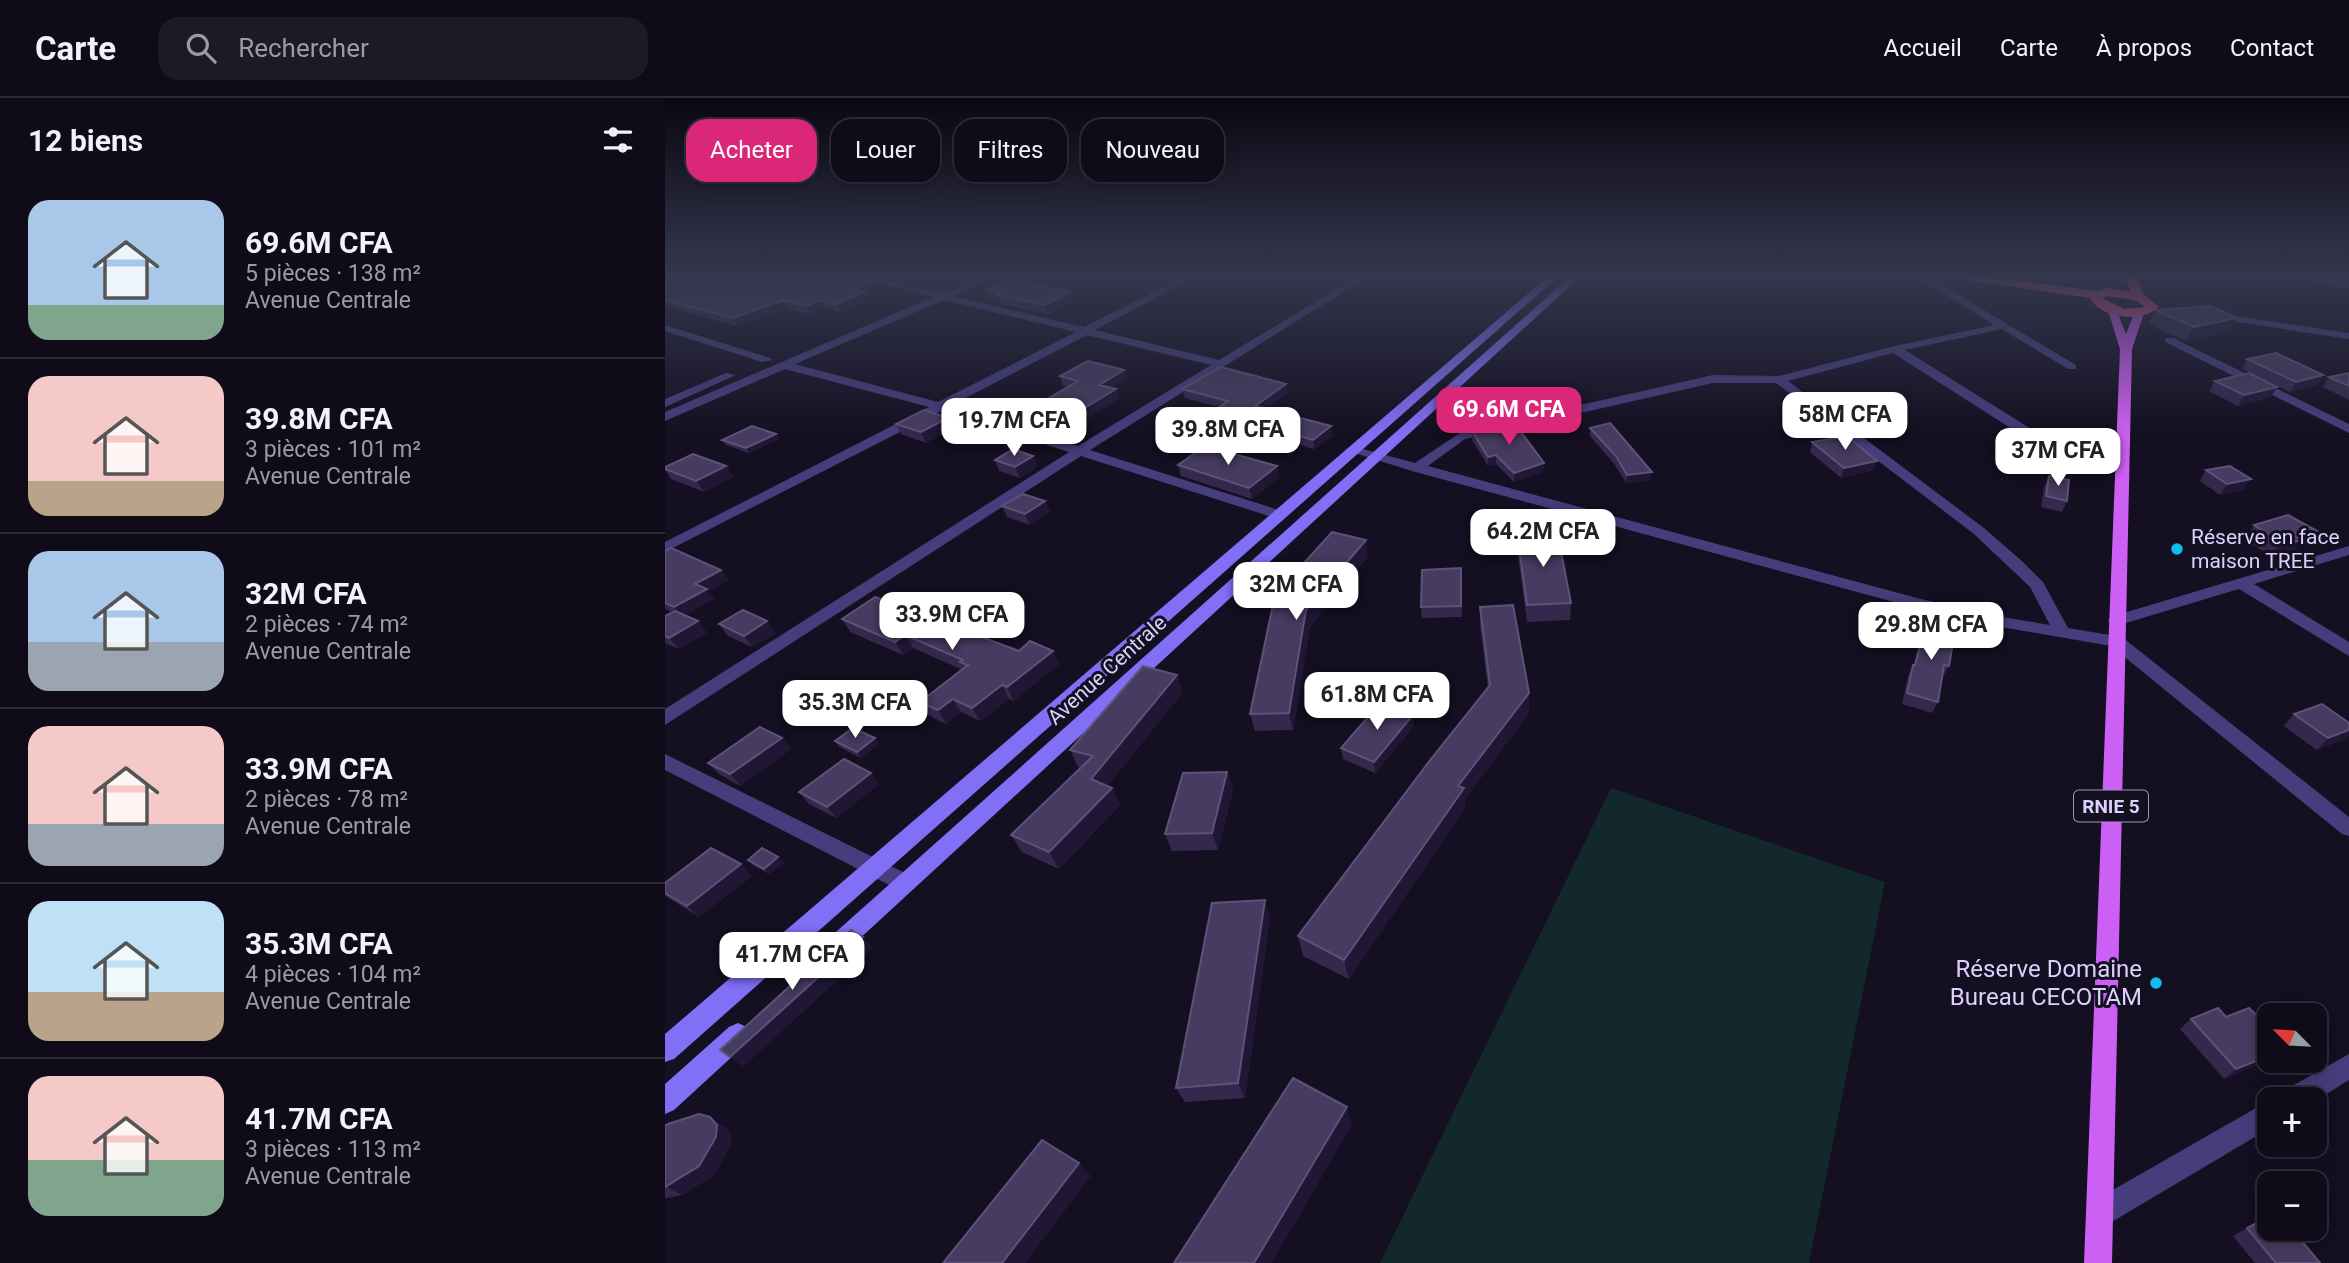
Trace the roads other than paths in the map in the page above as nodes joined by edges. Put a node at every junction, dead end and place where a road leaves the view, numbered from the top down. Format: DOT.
graph roads {
  1 [pos="842,327"];
  2 [pos="870,327"];
  3 [pos="1078,327"];
  4 [pos="1088,327"];
  5 [pos="1281,327"];
  6 [pos="1494,327"];
  7 [pos="1519,327"];
  8 [pos="1996,327"];
  9 [pos="2004,327"];
  10 [pos="2116,327"];
  11 [pos="2134,327"];
  12 [pos="2290,327"];
  13 [pos="665,328"];
  14 [pos="1085,329"];
  15 [pos="2349,336"];
  16 [pos="2169,340"];
  17 [pos="1895,349"];
  18 [pos="2126,349"];
  19 [pos="766,360"];
  20 [pos="1221,364"];
  21 [pos="783,365"];
  22 [pos="2072,367"];
  23 [pos="1779,380"];
  24 [pos="665,403"];
  25 [pos="939,406"];
  26 [pos="665,416"];
  27 [pos="2349,429"];
  28 [pos="2050,447"];
  29 [pos="1082,449"];
  30 [pos="1352,450"];
  31 [pos="1376,456"];
  32 [pos="1417,468"];
  33 [pos="1280,515"];
  34 [pos="665,548"];
  35 [pos="2349,550"];
  36 [pos="2240,582"];
  37 [pos="2116,631"];
  38 [pos="2063,633"];
  39 [pos="2349,650"];
  40 [pos="665,718"];
  41 [pos="665,761"];
  42 [pos="2349,828"];
  43 [pos="874,867"];
  44 [pos="905,883"];
  45 [pos="825,956"];
  46 [pos="755,1019"];
  47 [pos="665,1050"];
  48 [pos="2349,1066"];
  49 [pos="2314,1087"];
  50 [pos="665,1101"];
  51 [pos="2257,1121"];
  52 [pos="2100,1213"];
  53 [pos="2098,1263"];
  1 -- 19 [label="street"];
  2 -- 21 [label="street"];
  3 -- 14 [label="street"];
  4 -- 14 [label="street"];
  5 -- 20 [label="street"];
  6 -- 30 [label="street, Avenue Centrale"];
  7 -- 31 [label="street, Avenue Centrale"];
  8 -- 17 [label="street"];
  9 -- 22 [label="street"];
  10 -- 18 [label="main road, RNIE 5"];
  11 -- 18 [label="main road, RNIE 5"];
  12 -- 15 [label="street"];
  13 -- 19 [label="street"];
  14 -- 20 [label="street"];
  14 -- 25 [label="street"];
  16 -- 27 [label="street"];
  17 -- 23 [label="street"];
  17 -- 28 [label="street"];
  18 -- 37 [label="main road, RNIE 5"];
  19 -- 24 [label="street"];
  20 -- 29 [label="street"];
  21 -- 25 [label="street"];
  21 -- 26 [label="street"];
  23 -- 32 [label="street"];
  23 -- 38 [label="street"];
  25 -- 29 [label="street"];
  25 -- 34 [label="street"];
  29 -- 33 [label="street"];
  29 -- 40 [label="street"];
  30 -- 31 [label="street"];
  30 -- 33 [label="street, Avenue Centrale"];
  31 -- 32 [label="street"];
  31 -- 44 [label="street, Avenue Centrale"];
  32 -- 38 [label="street"];
  33 -- 43 [label="street, Avenue Centrale"];
  35 -- 36 [label="street"];
  36 -- 37 [label="street"];
  36 -- 39 [label="street"];
  37 -- 38 [label="street"];
  37 -- 42 [label="street"];
  37 -- 52 [label="main road, RNIE 5"];
  41 -- 43 [label="street"];
  43 -- 44 [label="street"];
  43 -- 47 [label="street, Avenue Centrale"];
  44 -- 45 [label="street, Avenue Centrale"];
  46 -- 50 [label="street"];
  48 -- 49 [label="street"];
  51 -- 52 [label="street"];
  52 -- 53 [label="main road, RNIE 5"];
}
